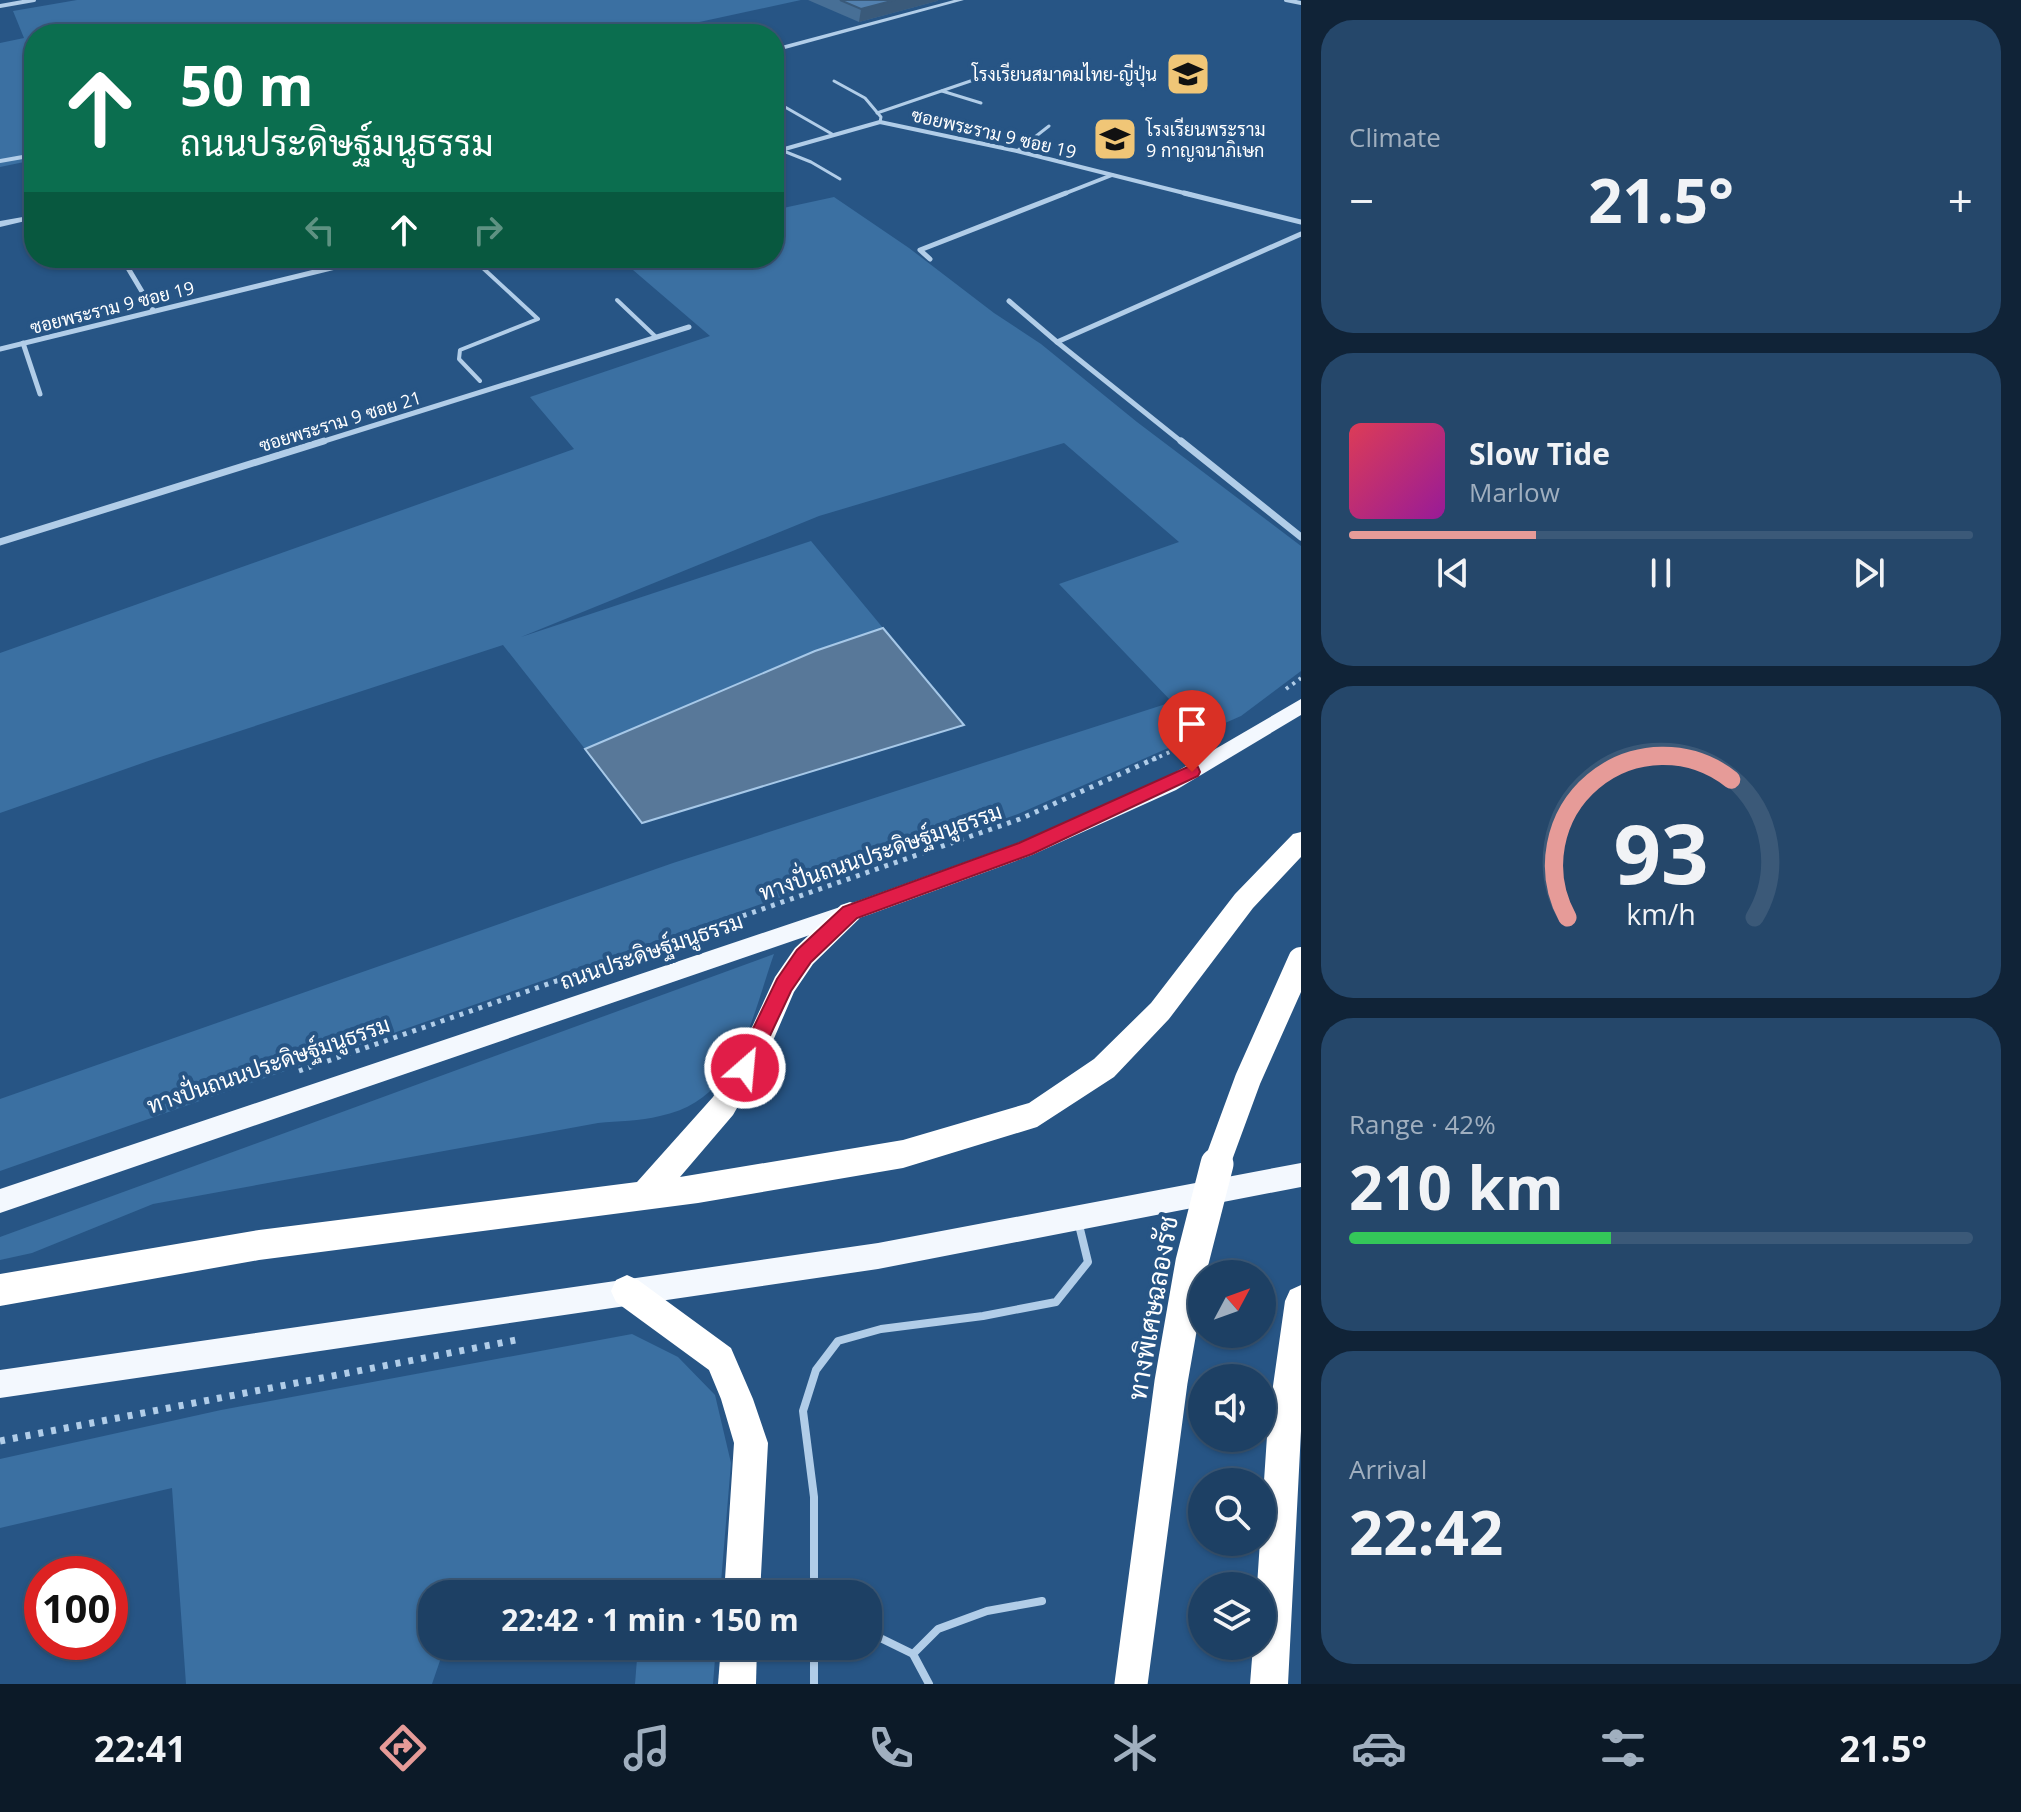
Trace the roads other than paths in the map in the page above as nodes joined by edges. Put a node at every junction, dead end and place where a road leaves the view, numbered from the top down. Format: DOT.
graph roads {
  1 [pos="34,0"];
  2 [pos="961,0"];
  3 [pos="1286,0"];
  4 [pos="1301,3"];
  5 [pos="0,6"];
  6 [pos="784,47"];
  7 [pos="988,75"];
  8 [pos="834,81"];
  9 [pos="942,91"];
  10 [pos="981,103"];
  11 [pos="784,106"];
  12 [pos="877,113"];
  13 [pos="880,122"];
  14 [pos="1049,126"];
  15 [pos="832,134"];
  16 [pos="784,149"];
  17 [pos="784,151"];
  18 [pos="1017,151"];
  19 [pos="24,157"];
  20 [pos="0,161"];
  21 [pos="1112,175"];
  22 [pos="840,179"];
  23 [pos="24,219"];
  24 [pos="1301,222"];
  25 [pos="0,224"];
  26 [pos="1301,234"];
  27 [pos="930,259"];
  28 [pos="128,268"];
  29 [pos="330,268"];
  30 [pos="483,268"];
  31 [pos="617,300"];
  32 [pos="1009,301"];
  33 [pos="153,310"];
  34 [pos="689,327"];
  35 [pos="656,337"];
  36 [pos="1057,342"];
  37 [pos="23,343"];
  38 [pos="0,349"];
  39 [pos="480,381"];
  40 [pos="40,394"];
  41 [pos="1301,537"];
  42 [pos="0,542"];
  43 [pos="1301,706"];
  44 [pos="1301,841"];
  45 [pos="850,912"];
  46 [pos="1301,960"];
  47 [pos="1301,1175"];
  48 [pos="645,1195"];
  49 [pos="0,1201"];
  50 [pos="1078,1218"];
  51 [pos="0,1290"];
  52 [pos="627,1291"];
  53 [pos="1301,1301"];
  54 [pos="0,1384"];
  55 [pos="743,1580"];
  56 [pos="814,1580"];
  57 [pos="1042,1601"];
  58 [pos="882,1639"];
  59 [pos="913,1654"];
  60 [pos="738,1660"];
  61 [pos="814,1660"];
  62 [pos="737,1684"];
  63 [pos="814,1684"];
  64 [pos="929,1684"];
  65 [pos="1131,1684"];
  66 [pos="1269,1684"];
  1 -- 5 [label="street"];
  2 -- 6 [label="street"];
  3 -- 4 [label="street"];
  7 -- 9 [label="lane"];
  8 -- 12 [label="lane"];
  9 -- 10 [label="lane"];
  9 -- 12 [label="lane"];
  11 -- 15 [label="lane"];
  12 -- 13 [label="lane"];
  13 -- 15 [label="street, ซอยพระราม 9 ซอย 19"];
  13 -- 18 [label="street, ซอยพระราม 9 ซอย 19"];
  14 -- 18 [label="lane"];
  15 -- 16 [label="street, ซอยพระราม 9 ซอย 19"];
  17 -- 22 [label="lane"];
  18 -- 21 [label="street, ซอยพระราม 9 ซอย 19"];
  19 -- 20 [label="street"];
  21 -- 24 [label="street, ซอยพระราม 9 ซอย 19"];
  21 -- 27 [label="street"];
  23 -- 25 [label="street"];
  26 -- 36 [label="street"];
  28 -- 33 [label="street"];
  29 -- 33 [label="street, ซอยพระราม 9 ซอย 19"];
  30 -- 39 [label="lane"];
  31 -- 35 [label="lane"];
  32 -- 36 [label="street"];
  33 -- 37 [label="street, ซอยพระราม 9 ซอย 19"];
  34 -- 35 [label="street, ซอยพระราม 9 ซอย 21"];
  35 -- 42 [label="street, ซอยพระราม 9 ซอย 21"];
  36 -- 41 [label="street"];
  37 -- 38 [label="street, ซอยพระราม 9 ซอย 19"];
  37 -- 40 [label="street"];
  43 -- 45 [label="main road, ถนนประดิษฐ์มนูธรรม"];
  44 -- 48 [label="highway"];
  45 -- 48 [label="highway"];
  45 -- 49 [label="main road, ถนนประดิษฐ์มนูธรรม"];
  46 -- 65 [label="highway, ทางพิเศษฉลองรัช, bridge"];
  47 -- 50 [label="main road"];
  48 -- 51 [label="highway"];
  50 -- 52 [label="main road"];
  50 -- 56 [label="lane"];
  52 -- 54 [label="main road"];
  52 -- 55 [label="highway"];
  53 -- 66 [label="highway"];
  57 -- 59 [label="lane"];
  58 -- 59 [label="lane"];
  59 -- 64 [label="lane"];
  60 -- 62 [label="highway"];
  61 -- 63 [label="lane"];
}
